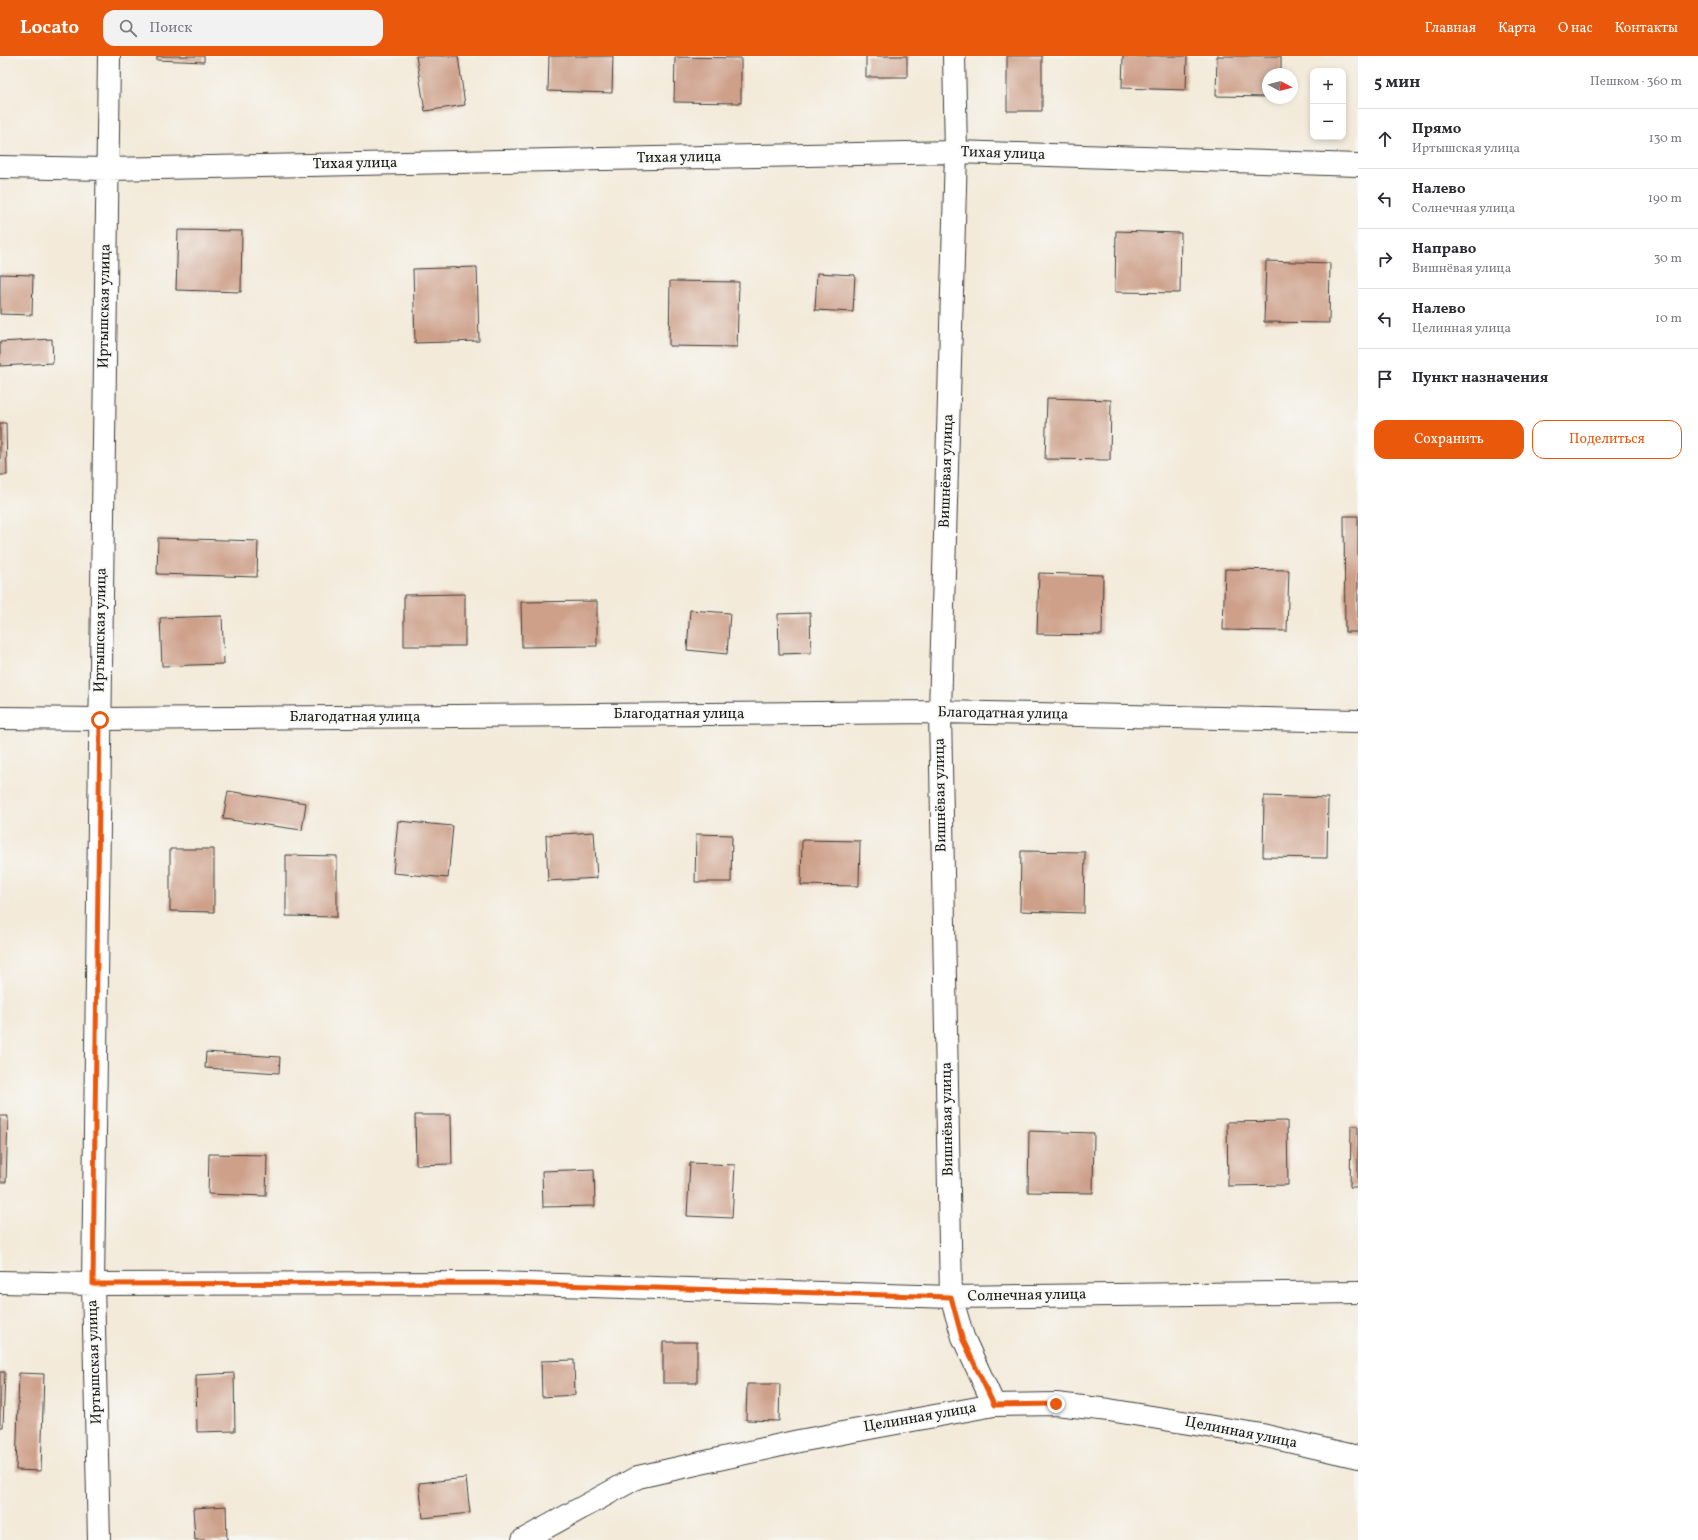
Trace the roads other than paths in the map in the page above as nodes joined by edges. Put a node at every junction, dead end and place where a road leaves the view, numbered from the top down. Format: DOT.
graph roads {
  1 [pos="108,56"];
  2 [pos="954,56"];
  3 [pos="956,152"];
  4 [pos="1358,165"];
  5 [pos="0,167"];
  6 [pos="107,169"];
  7 [pos="940,712"];
  8 [pos="0,718"];
  9 [pos="100,720"];
  10 [pos="1358,721"];
  11 [pos="0,1282"];
  12 [pos="93,1284"];
  13 [pos="1358,1292"];
  14 [pos="951,1297"];
  15 [pos="994,1405"];
  16 [pos="1358,1457"];
  17 [pos="99,1540"];
  18 [pos="523,1540"];
  1 -- 6 [label="street, Иртышская улица"];
  2 -- 3 [label="street, Вишнёвая улица"];
  3 -- 4 [label="street, Тихая улица"];
  3 -- 6 [label="street, Тихая улица"];
  3 -- 7 [label="street, Вишнёвая улица"];
  5 -- 6 [label="street, Тихая улица"];
  6 -- 9 [label="street, Иртышская улица"];
  7 -- 9 [label="street, Благодатная улица"];
  7 -- 10 [label="street, Благодатная улица"];
  7 -- 14 [label="street, Вишнёвая улица"];
  8 -- 9 [label="street, Благодатная улица"];
  9 -- 12 [label="street, Иртышская улица"];
  11 -- 12 [label="street, Солнечная улица"];
  12 -- 14 [label="street, Солнечная улица"];
  12 -- 17 [label="street, Иртышская улица"];
  13 -- 14 [label="street, Солнечная улица"];
  14 -- 15 [label="street, Вишнёвая улица"];
  15 -- 16 [label="street, Целинная улица"];
  15 -- 18 [label="street, Целинная улица"];
}
